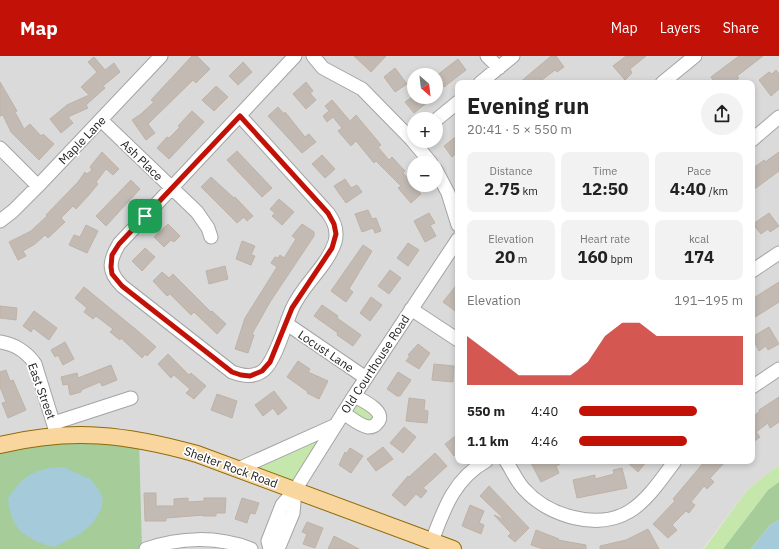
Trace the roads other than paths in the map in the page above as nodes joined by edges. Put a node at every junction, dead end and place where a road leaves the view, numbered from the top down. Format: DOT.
graph roads {
  1 [pos="162,56"];
  2 [pos="295,56"];
  3 [pos="313,56"];
  4 [pos="487,56"];
  5 [pos="513,56"];
  6 [pos="695,56"];
  7 [pos="499,68"];
  8 [pos="484,80"];
  9 [pos="666,80"];
  10 [pos="455,104"];
  11 [pos="443,114"];
  12 [pos="240,116"];
  13 [pos="779,117"];
  14 [pos="101,120"];
  15 [pos="407,134"];
  16 [pos="755,137"];
  17 [pos="0,148"];
  18 [pos="419,148"];
  19 [pos="426,156"];
  20 [pos="443,184"];
  21 [pos="38,186"];
  22 [pos="171,188"];
  23 [pos="455,216"];
  24 [pos="0,221"];
  25 [pos="211,237"];
  26 [pos="455,243"];
  27 [pos="779,253"];
  28 [pos="755,269"];
  29 [pos="411,309"];
  30 [pos="287,324"];
  31 [pos="455,338"];
  32 [pos="0,342"];
  33 [pos="779,369"];
  34 [pos="366,378"];
  35 [pos="755,385"];
  36 [pos="354,396"];
  37 [pos="131,398"];
  38 [pos="343,413"];
  39 [pos="336,425"];
  40 [pos="56,429"];
  41 [pos="0,445"];
  42 [pos="482,464"];
  43 [pos="508,464"];
  44 [pos="672,464"];
  45 [pos="238,469"];
  46 [pos="295,490"];
  47 [pos="432,541"];
  48 [pos="146,549"];
  49 [pos="251,549"];
  50 [pos="270,549"];
  51 [pos="278,549"];
  52 [pos="453,549"];
  1 -- 14 [label="street, Maple Lane"];
  2 -- 12 [label="street"];
  3 -- 15 [label="street"];
  4 -- 7 [label="street"];
  5 -- 7 [label="street"];
  6 -- 9 [label="street"];
  7 -- 8 [label="street"];
  10 -- 11 [label="street"];
  12 -- 22 [label="street"];
  12 -- 30 [label="street"];
  13 -- 16 [label="street"];
  14 -- 21 [label="street, Maple Lane"];
  14 -- 22 [label="street, Ash Place"];
  17 -- 21 [label="street"];
  18 -- 19 [label="street"];
  20 -- 23 [label="street"];
  21 -- 24 [label="street, Maple Lane"];
  22 -- 25 [label="street, Ash Place"];
  22 -- 30 [label="street"];
  26 -- 29 [label="street, Old Courthouse Road"];
  27 -- 28 [label="street"];
  29 -- 31 [label="street"];
  29 -- 34 [label="street, Old Courthouse Road"];
  30 -- 34 [label="street, Locust Lane"];
  32 -- 40 [label="street, East Street"];
  33 -- 35 [label="street"];
  34 -- 36 [label="street, Old Courthouse Road"];
  36 -- 38 [label="street, Old Courthouse Road"];
  36 -- 38 [label="street"];
  37 -- 40 [label="street"];
  38 -- 39 [label="street, Old Courthouse Road"];
  39 -- 45 [label="street"];
  39 -- 46 [label="street, Old Courthouse Road"];
  40 -- 41 [label="main road, Shelter Rock Road"];
  40 -- 45 [label="main road, Shelter Rock Road"];
  42 -- 47 [label="street"];
  43 -- 44 [label="street"];
  45 -- 46 [label="main road, Shelter Rock Road"];
  46 -- 47 [label="main road, Shelter Rock Road"];
  46 -- 50 [label="street, Old Courthouse Road"];
  46 -- 51 [label="street"];
  47 -- 52 [label="main road, Shelter Rock Road"];
  48 -- 49 [label="street"];
}
